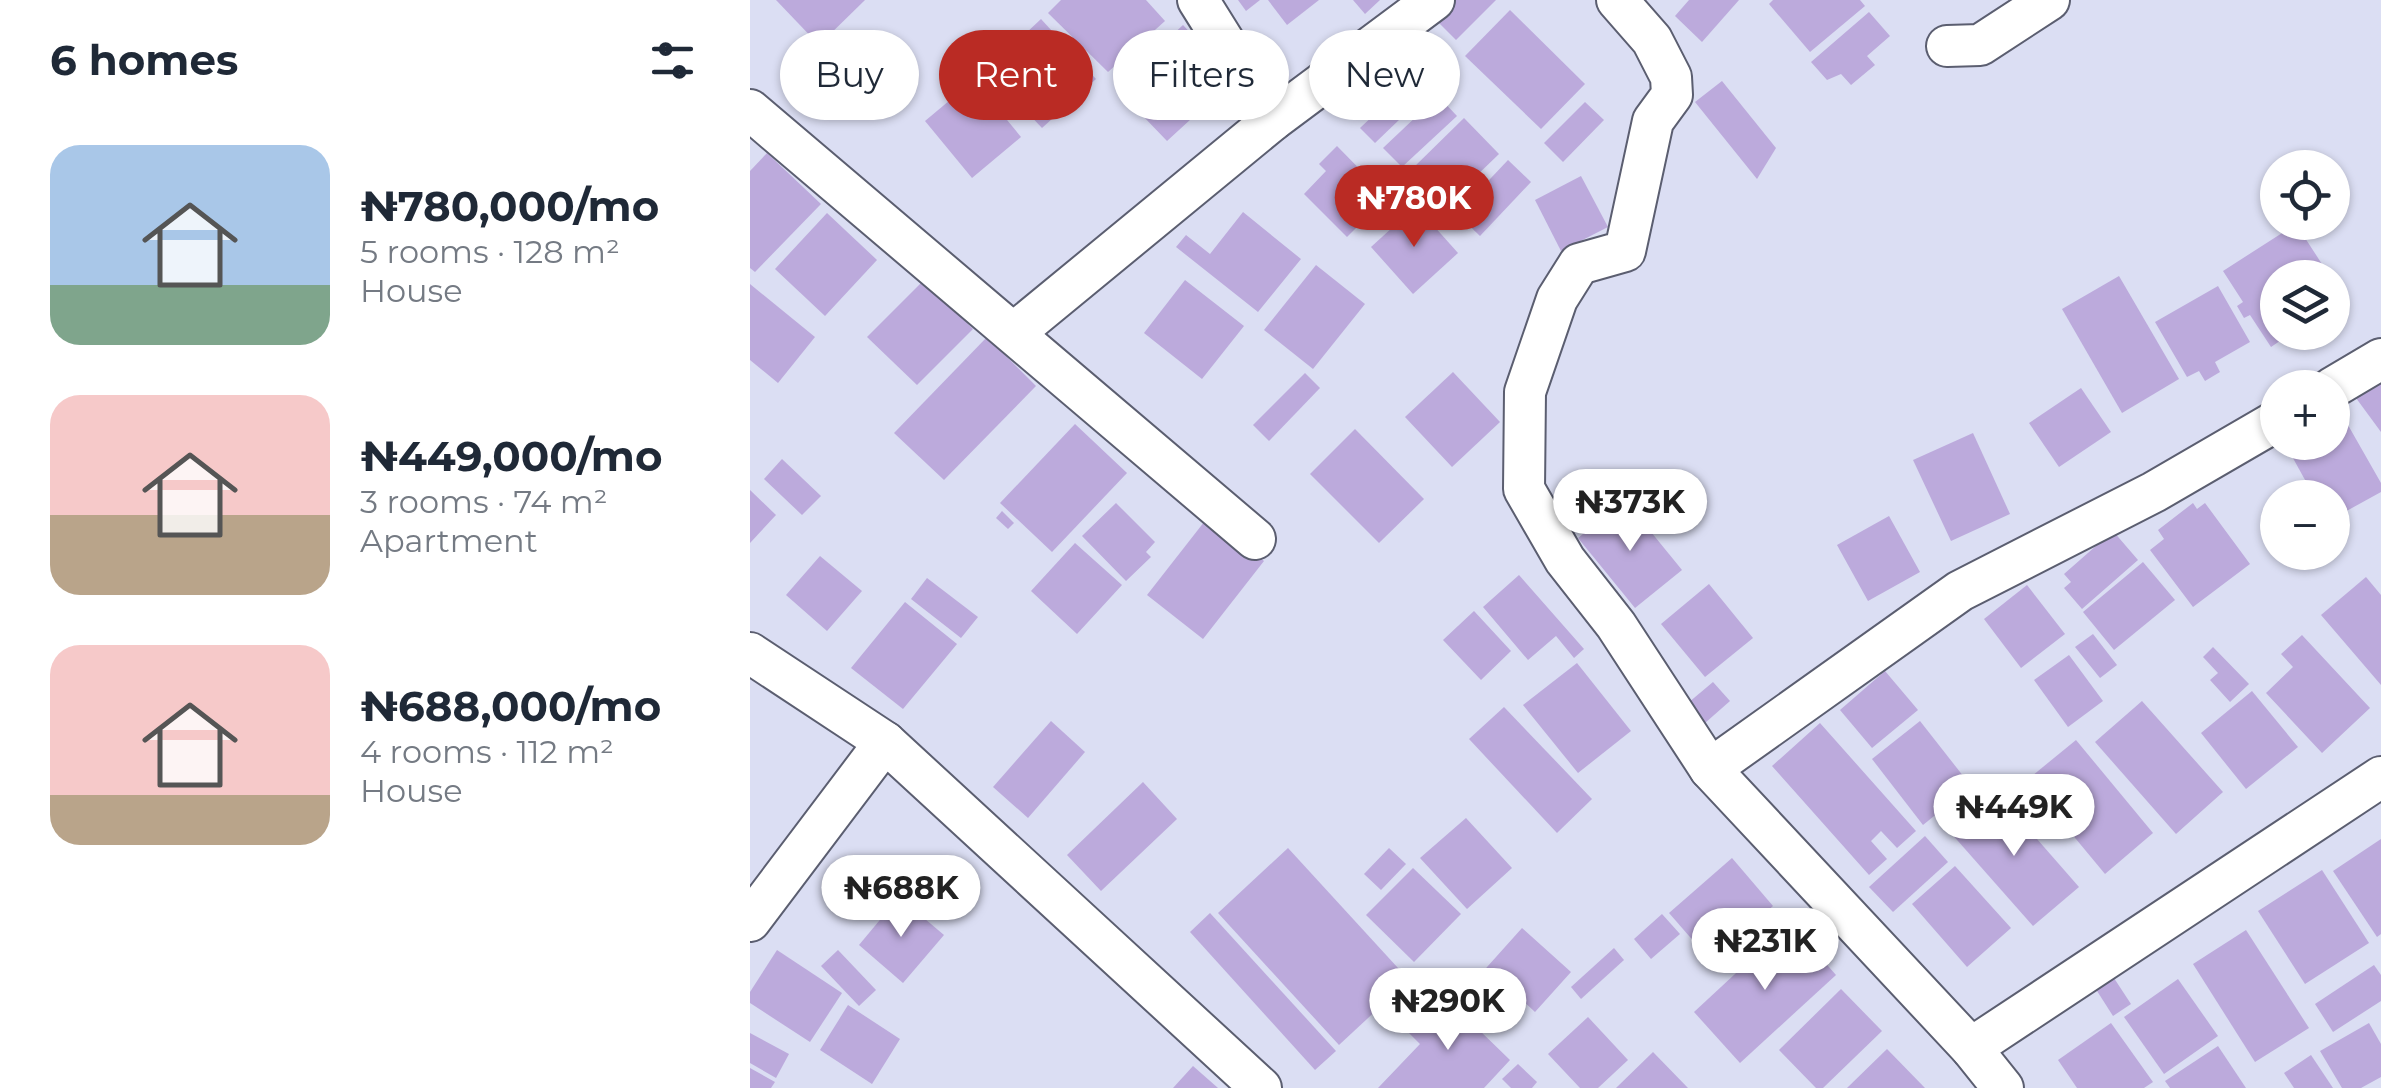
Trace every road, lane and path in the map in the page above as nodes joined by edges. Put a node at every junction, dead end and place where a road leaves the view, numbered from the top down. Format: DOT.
graph roads {
  1 [pos="1198,0"];
  2 [pos="1434,0"];
  3 [pos="1617,0"];
  4 [pos="2048,0"];
  5 [pos="1217,30"];
  6 [pos="1947,46"];
  7 [pos="1289,108"];
  8 [pos="750,110"];
  9 [pos="1273,120"];
  10 [pos="1014,333"];
  11 [pos="2381,359"];
  12 [pos="2350,377"];
  13 [pos="2260,430"];
  14 [pos="1255,538"];
  15 [pos="750,653"];
  16 [pos="884,742"];
  17 [pos="1710,769"];
  18 [pos="2381,776"];
  19 [pos="750,921"];
  20 [pos="1971,1048"];
  21 [pos="1261,1088"];
  22 [pos="2003,1088"];
  1 -- 5 [label="street"];
  2 -- 7 [label="street"];
  3 -- 17 [label="street"];
  4 -- 6 [label="street"];
  8 -- 10 [label="street"];
  9 -- 10 [label="street"];
  10 -- 14 [label="street"];
  11 -- 12 [label="street"];
  13 -- 17 [label="street"];
  15 -- 16 [label="street"];
  16 -- 19 [label="street"];
  16 -- 21 [label="street"];
  17 -- 20 [label="street"];
  18 -- 20 [label="street"];
  20 -- 22 [label="street"];
}
